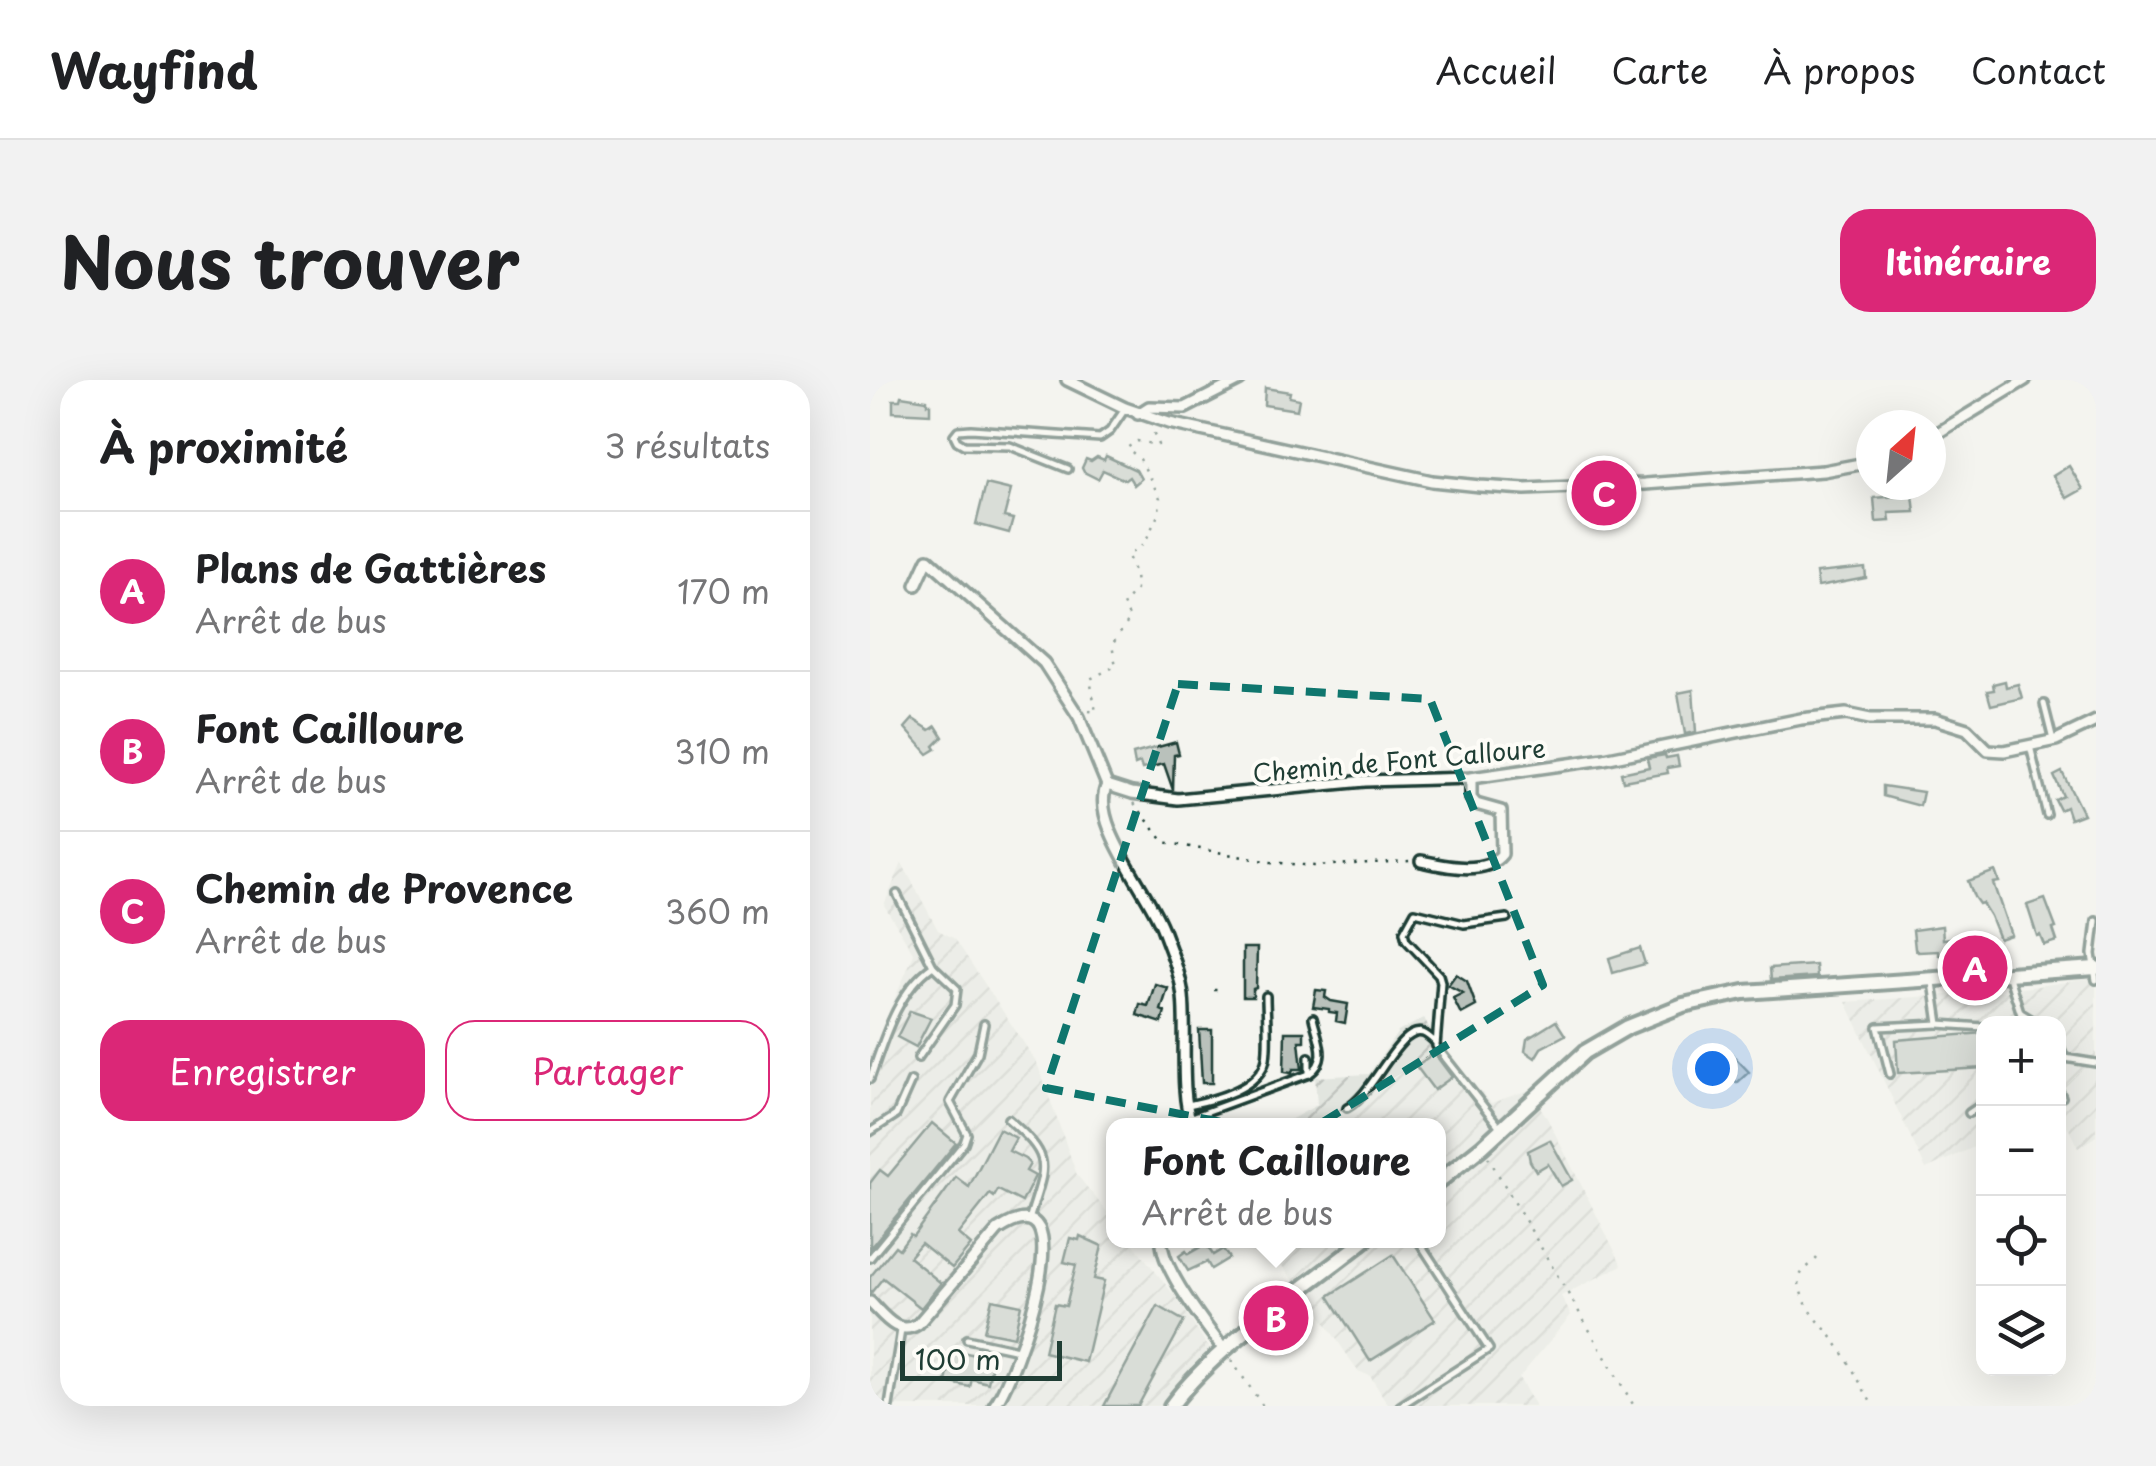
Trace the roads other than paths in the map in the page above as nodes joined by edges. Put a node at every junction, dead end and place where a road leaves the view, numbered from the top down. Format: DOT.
graph roads {
  1 [pos="1067,380"];
  2 [pos="1240,380"];
  3 [pos="2024,380"];
  4 [pos="1126,408"];
  5 [pos="1138,414"];
  6 [pos="1946,428"];
  7 [pos="1856,464"];
  8 [pos="1068,468"];
  9 [pos="916,586"];
  10 [pos="2044,704"];
  11 [pos="2096,721"];
  12 [pos="2053,741"];
  13 [pos="2030,746"];
  14 [pos="1471,778"];
  15 [pos="1107,784"];
  16 [pos="2047,815"];
  17 [pos="1421,861"];
  18 [pos="897,894"];
  19 [pos="1507,918"];
  20 [pos="2096,920"];
  21 [pos="933,966"];
  22 [pos="2095,972"];
  23 [pos="2008,974"];
  24 [pos="1933,979"];
  25 [pos="1266,996"];
  26 [pos="2021,1013"];
  27 [pos="2022,1016"];
  28 [pos="2026,1016"];
  29 [pos="1312,1018"];
  30 [pos="984,1024"];
  31 [pos="1939,1024"];
  32 [pos="1976,1026"];
  33 [pos="1436,1043"];
  34 [pos="1309,1057"];
  35 [pos="918,1058"];
  36 [pos="2066,1058"];
  37 [pos="2096,1063"];
  38 [pos="1309,1074"];
  39 [pos="1890,1074"];
  40 [pos="870,1079"];
  41 [pos="911,1081"];
  42 [pos="1188,1105"];
  43 [pos="1979,1106"];
  44 [pos="1347,1108"];
  45 [pos="1970,1112"];
  46 [pos="1190,1118"];
  47 [pos="1200,1118"];
  48 [pos="1008,1119"];
  49 [pos="1502,1129"];
  50 [pos="870,1132"];
  51 [pos="1446,1176"];
  52 [pos="1029,1221"];
  53 [pos="1162,1248"];
  54 [pos="1355,1248"];
  55 [pos="1423,1248"];
  56 [pos="870,1258"];
  57 [pos="870,1302"];
  58 [pos="901,1330"];
  59 [pos="967,1339"];
  60 [pos="1021,1350"];
  61 [pos="1224,1350"];
  62 [pos="889,1406"];
  63 [pos="994,1406"];
  64 [pos="1171,1406"];
  65 [pos="1400,1406"];
  1 -- 4 [label="street"];
  2 -- 5 [label="street"];
  3 -- 6 [label="street"];
  4 -- 5 [label="street"];
  4 -- 8 [label="lane"];
  5 -- 7 [label="street"];
  9 -- 15 [label="street"];
  10 -- 12 [label="lane"];
  11 -- 12 [label="street, Chemin de Font Calloure"];
  12 -- 13 [label="street, Chemin de Font Calloure"];
  13 -- 14 [label="street, Chemin de Font Calloure"];
  13 -- 16 [label="lane"];
  14 -- 15 [label="street, Chemin de Font Calloure"];
  14 -- 17 [label="street"];
  15 -- 42 [label="street"];
  18 -- 21 [label="lane"];
  19 -- 33 [label="lane"];
  20 -- 22 [label="lane"];
  21 -- 35 [label="lane"];
  21 -- 40 [label="lane"];
  22 -- 23 [label="main road"];
  23 -- 24 [label="main road"];
  23 -- 26 [label="lane"];
  24 -- 31 [label="lane"];
  24 -- 49 [label="main road"];
  25 -- 42 [label="lane"];
  26 -- 27 [label="lane"];
  26 -- 28 [label="lane"];
  29 -- 38 [label="lane"];
  30 -- 56 [label="lane"];
  31 -- 32 [label="lane"];
  31 -- 39 [label="lane"];
  33 -- 44 [label="lane"];
  33 -- 49 [label="lane"];
  34 -- 38 [label="lane"];
  36 -- 37 [label="lane"];
  38 -- 47 [label="lane"];
  41 -- 50 [label="lane"];
  42 -- 46 [label="street"];
  43 -- 45 [label="lane"];
  48 -- 52 [label="lane"];
  49 -- 51 [label="main road"];
  52 -- 58 [label="street"];
  52 -- 60 [label="street"];
  53 -- 61 [label="street"];
  54 -- 61 [label="main road"];
  55 -- 65 [label="lane"];
  57 -- 58 [label="street"];
  58 -- 62 [label="lane"];
  59 -- 60 [label="lane"];
  60 -- 63 [label="street"];
  61 -- 64 [label="main road"];
}
